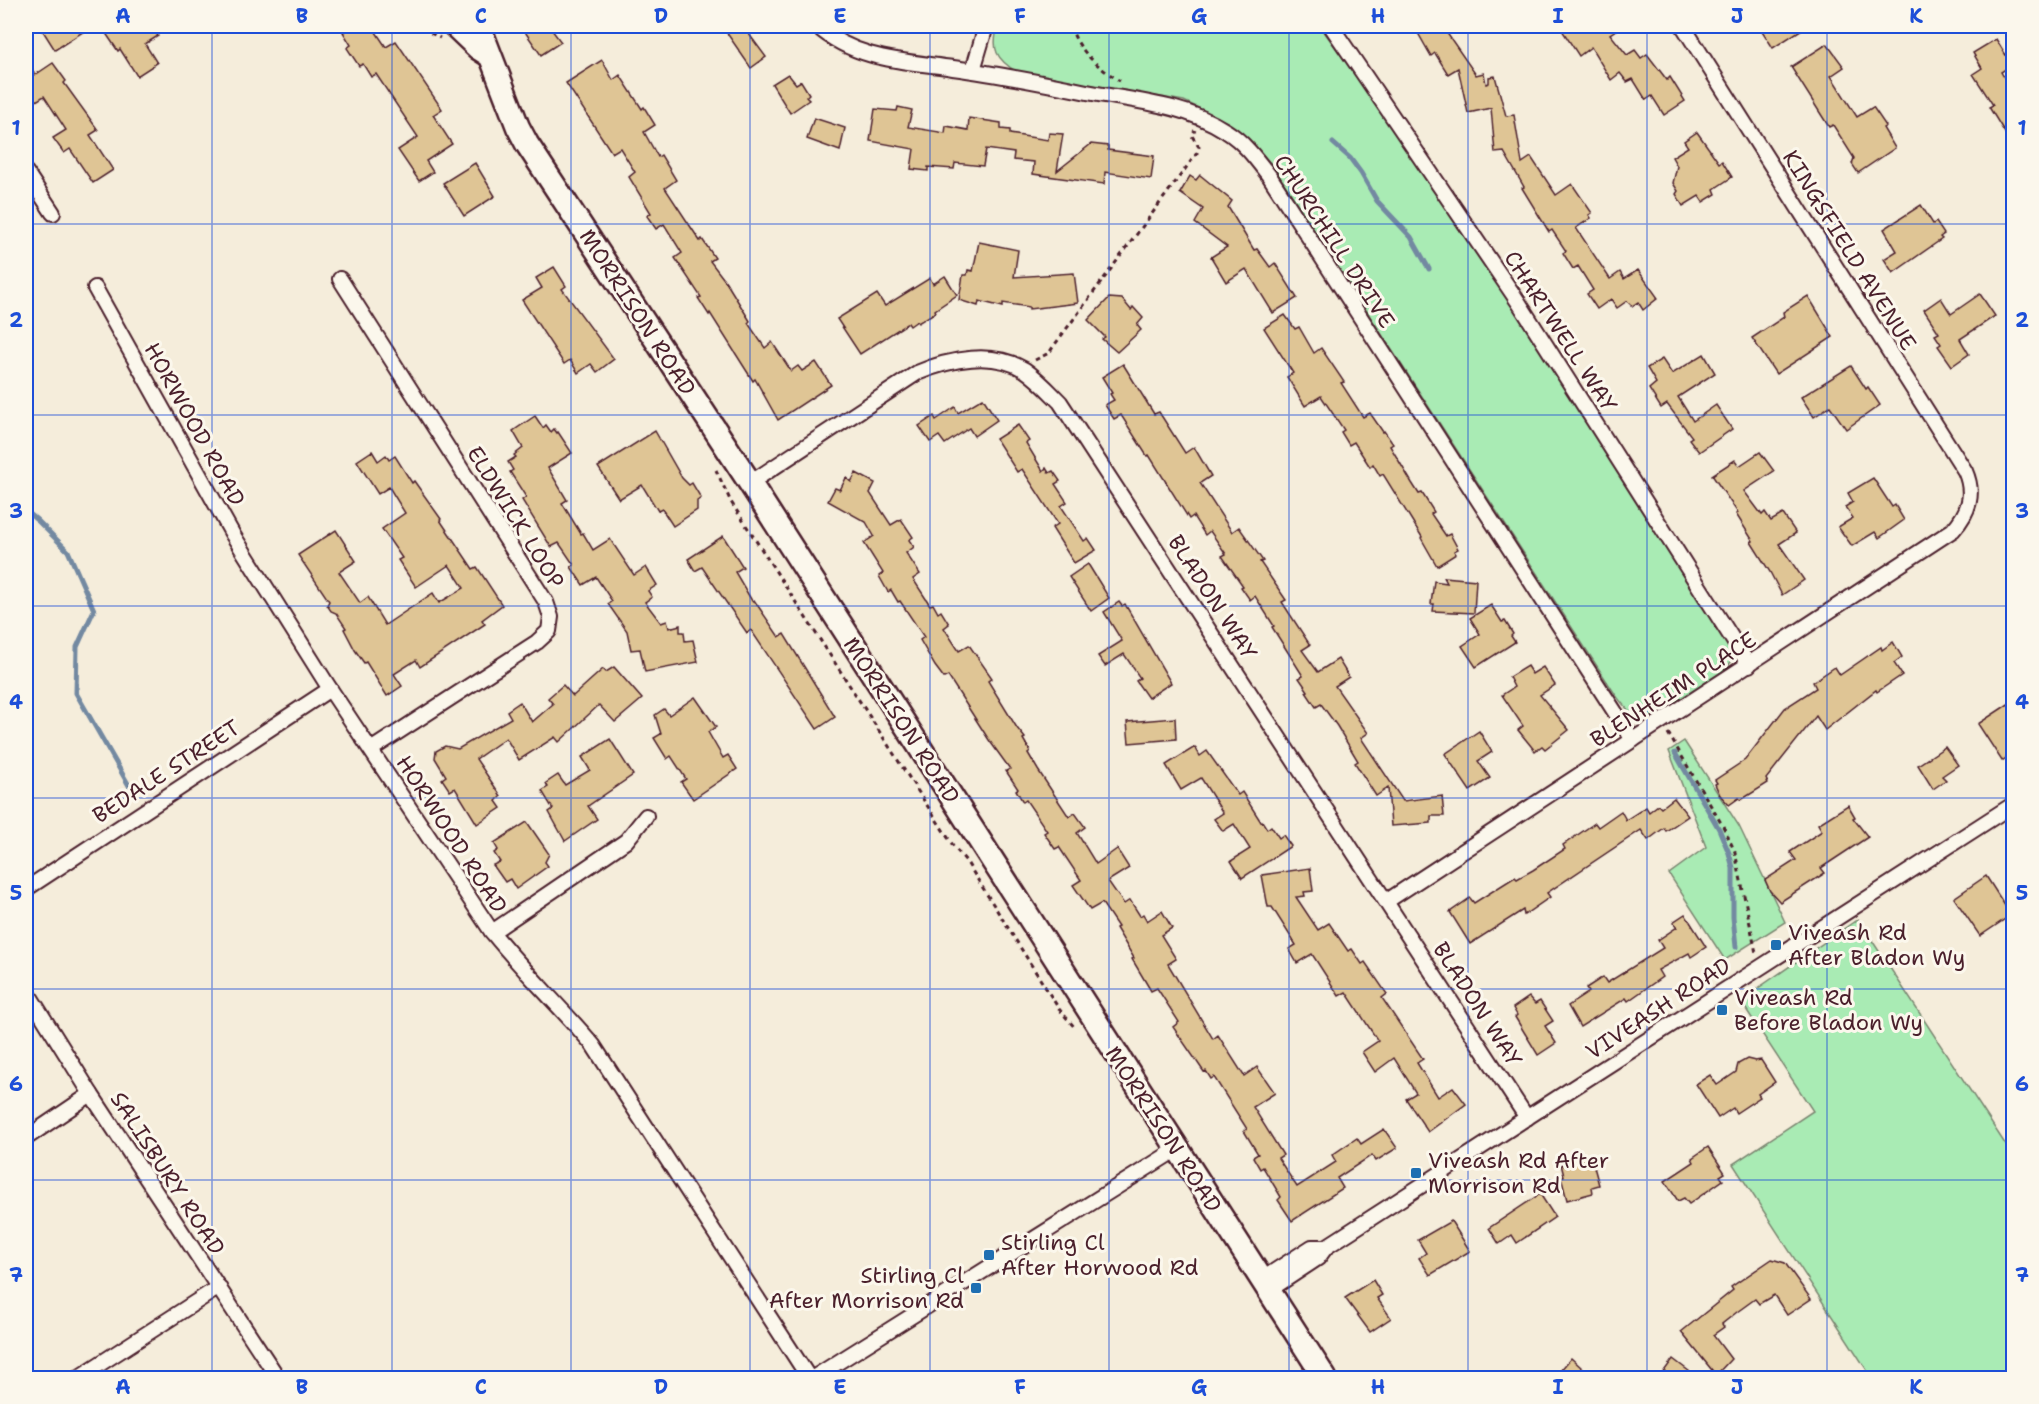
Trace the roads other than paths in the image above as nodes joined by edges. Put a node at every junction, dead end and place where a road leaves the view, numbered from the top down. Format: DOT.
graph roads {
  1 [pos="479,26"];
  2 [pos="817,26"];
  3 [pos="986,26"];
  4 [pos="1331,26"];
  5 [pos="1683,26"];
  6 [pos="452,34"];
  7 [pos="490,56"];
  8 [pos="973,70"];
  9 [pos="26,172"];
  10 [pos="52,213"];
  11 [pos="340,279"];
  12 [pos="95,288"];
  13 [pos="750,483"];
  14 [pos="1970,500"];
  15 [pos="1749,664"];
  16 [pos="330,689"];
  17 [pos="1633,740"];
  18 [pos="372,749"];
  19 [pos="2013,804"];
  20 [pos="646,816"];
  21 [pos="26,889"];
  22 [pos="1387,901"];
  23 [pos="492,932"];
  24 [pos="26,990"];
  25 [pos="92,1095"];
  26 [pos="1527,1118"];
  27 [pos="26,1138"];
  28 [pos="1177,1149"];
  29 [pos="1265,1286"];
  30 [pos="219,1287"];
  31 [pos="78,1378"];
  32 [pos="278,1378"];
  33 [pos="811,1378"];
  34 [pos="1325,1378"];
  1 -- 7 [label="main road, MORRISON ROAD"];
  2 -- 8 [label="street, CHURCHILL DRIVE"];
  3 -- 8 [label="street"];
  4 -- 15 [label="street, CHARTWELL WAY"];
  5 -- 14 [label="street, KINGSFIELD AVENUE"];
  6 -- 7 [label="main road, MORRISON ROAD"];
  7 -- 13 [label="main road, MORRISON ROAD"];
  8 -- 17 [label="street, CHURCHILL DRIVE"];
  9 -- 10 [label="street"];
  11 -- 18 [label="street, ELDWICK LOOP"];
  12 -- 16 [label="street, HORWOOD ROAD"];
  13 -- 22 [label="street, BLADON WAY"];
  13 -- 28 [label="main road, MORRISON ROAD"];
  14 -- 15 [label="street, BLENHEIM PLACE"];
  15 -- 17 [label="street, BLENHEIM PLACE"];
  16 -- 18 [label="street, HORWOOD ROAD"];
  16 -- 21 [label="street, BEDALE STREET"];
  17 -- 22 [label="street, BLENHEIM PLACE"];
  18 -- 23 [label="street, HORWOOD ROAD"];
  19 -- 26 [label="street, VIVEASH ROAD"];
  20 -- 23 [label="street"];
  22 -- 26 [label="street, BLADON WAY"];
  23 -- 33 [label="street, HORWOOD ROAD"];
  24 -- 25 [label="street, SALISBURY ROAD"];
  25 -- 27 [label="street"];
  25 -- 30 [label="street, SALISBURY ROAD"];
  26 -- 29 [label="street, VIVEASH ROAD"];
  28 -- 29 [label="main road, MORRISON ROAD"];
  28 -- 33 [label="street"];
  29 -- 34 [label="main road, MORRISON ROAD"];
  30 -- 31 [label="street"];
  30 -- 32 [label="street, SALISBURY ROAD"];
}
